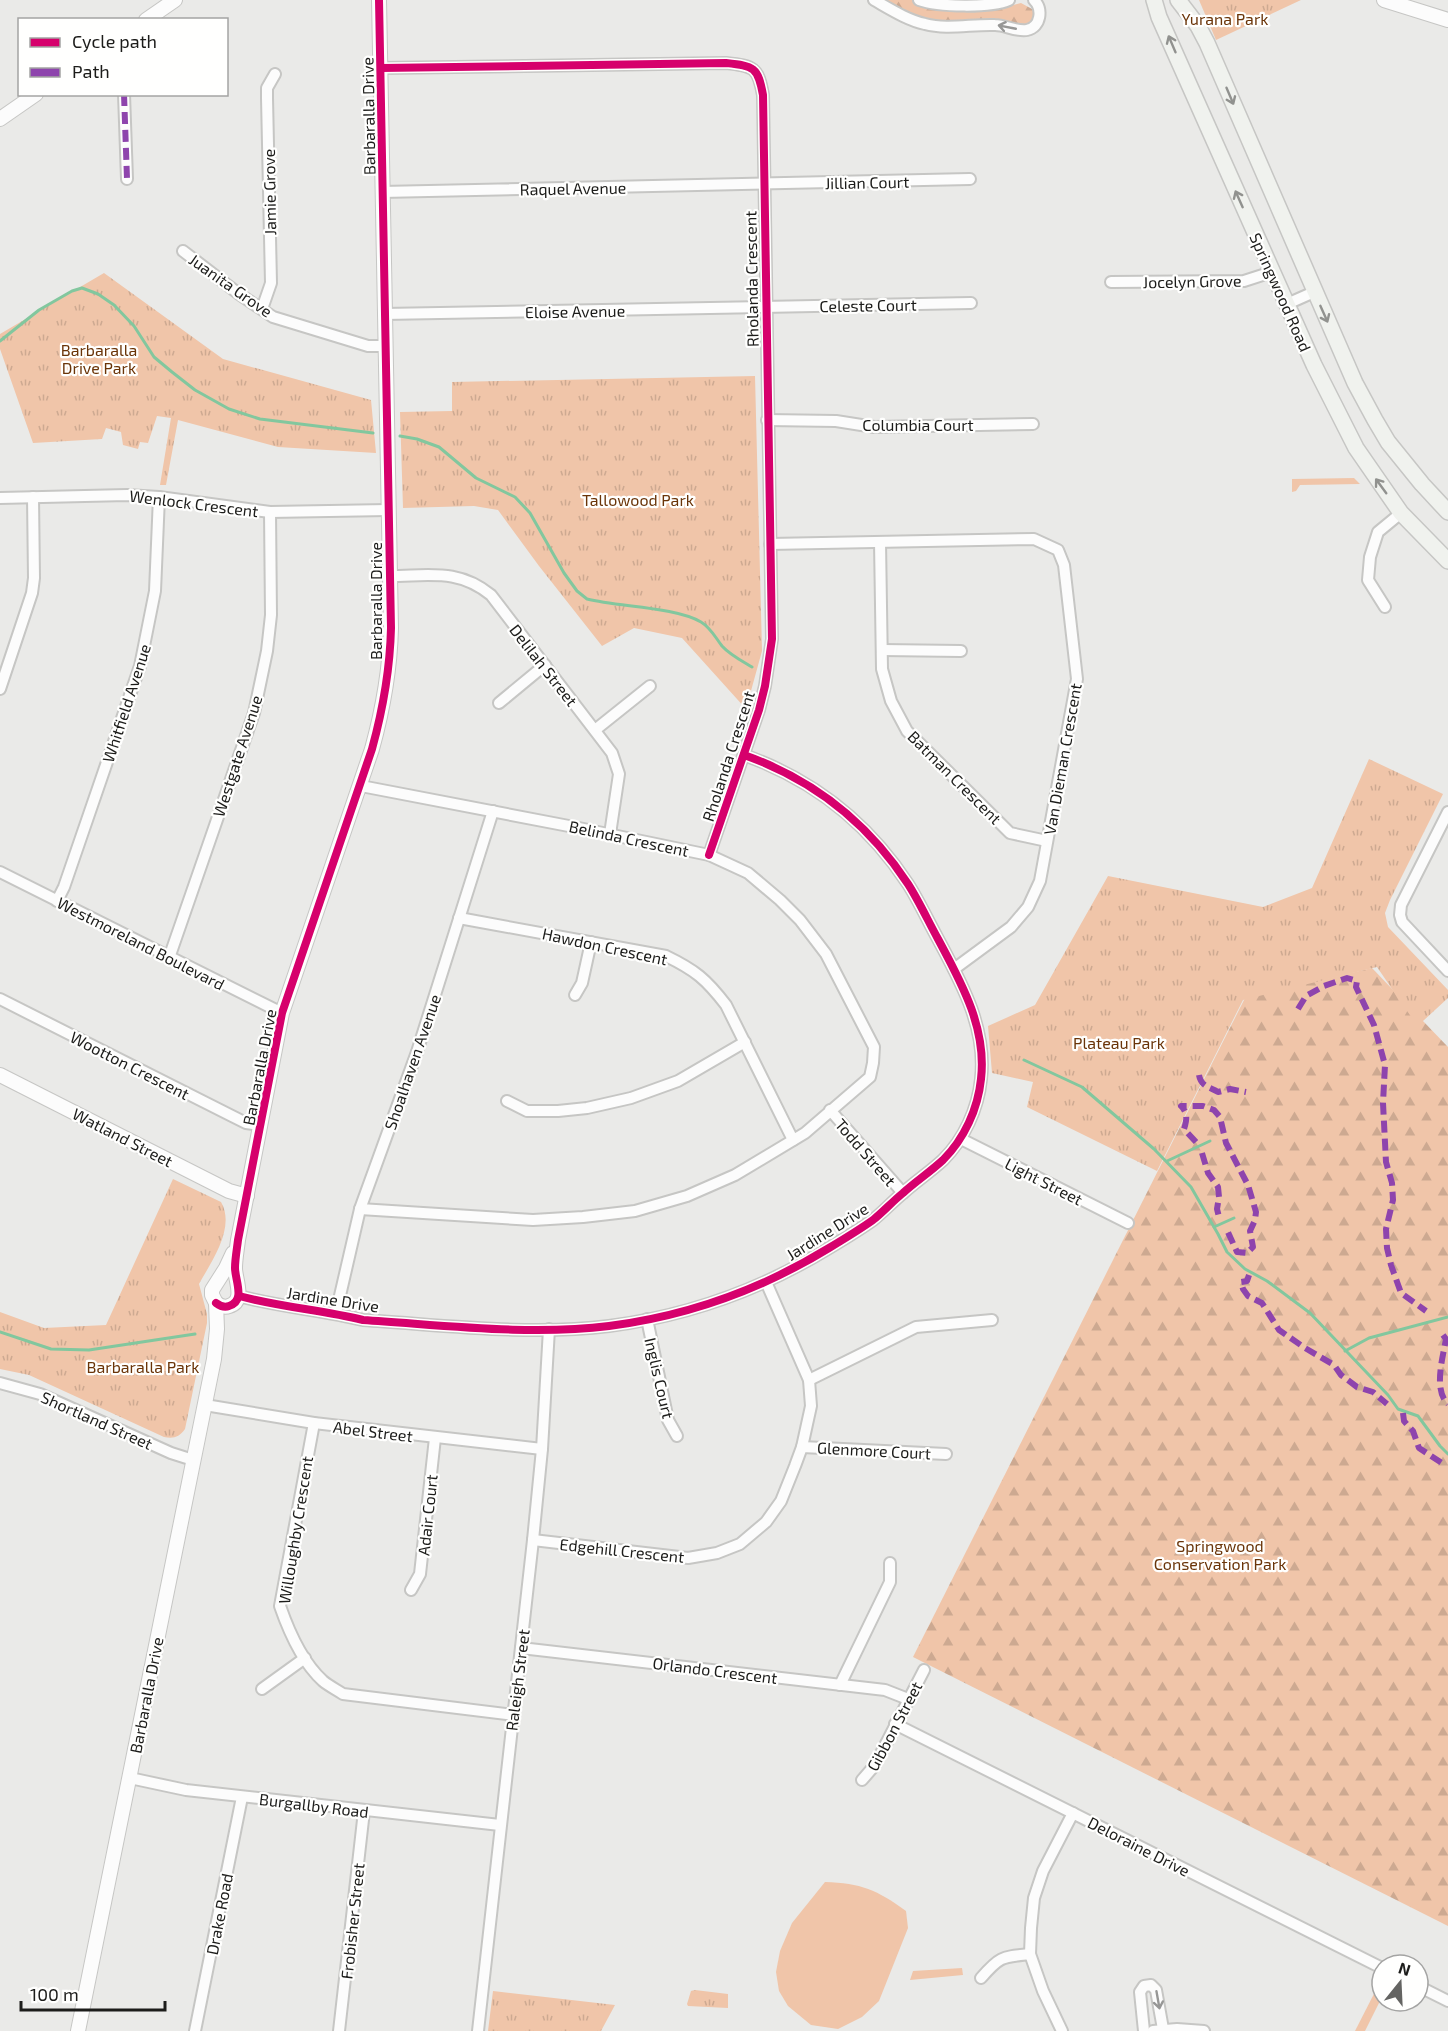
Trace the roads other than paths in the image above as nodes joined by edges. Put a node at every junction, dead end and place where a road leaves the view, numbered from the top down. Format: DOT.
graph roads {
  1 [pos="175,0"];
  2 [pos="379,0"];
  3 [pos="874,0"];
  4 [pos="919,0"];
  5 [pos="1009,0"];
  6 [pos="1034,0"];
  7 [pos="1154,0"];
  8 [pos="1384,0"];
  9 [pos="1181,3"];
  10 [pos="149,18"];
  11 [pos="1448,20"];
  12 [pos="381,68"];
  13 [pos="275,74"];
  14 [pos="33,96"];
  15 [pos="124,96"];
  16 [pos="0,119"];
  17 [pos="127,179"];
  18 [pos="970,179"];
  19 [pos="764,184"];
  20 [pos="382,192"];
  21 [pos="183,250"];
  22 [pos="1272,272"];
  23 [pos="1111,282"];
  24 [pos="1314,292"];
  25 [pos="971,303"];
  26 [pos="1287,304"];
  27 [pos="765,307"];
  28 [pos="262,309"];
  29 [pos="384,314"];
  30 [pos="385,346"];
  31 [pos="767,420"];
  32 [pos="1033,424"];
  33 [pos="33,497"];
  34 [pos="159,497"];
  35 [pos="0,498"];
  36 [pos="388,510"];
  37 [pos="270,512"];
  38 [pos="1448,512"];
  39 [pos="1401,513"];
  40 [pos="880,542"];
  41 [pos="770,544"];
  42 [pos="1448,561"];
  43 [pos="389,576"];
  44 [pos="1385,607"];
  45 [pos="882,650"];
  46 [pos="961,651"];
  47 [pos="545,665"];
  48 [pos="650,686"];
  49 [pos="0,690"];
  50 [pos="499,703"];
  51 [pos="595,730"];
  52 [pos="744,755"];
  53 [pos="360,786"];
  54 [pos="493,811"];
  55 [pos="1448,812"];
  56 [pos="610,834"];
  57 [pos="1047,841"];
  58 [pos="709,855"];
  59 [pos="0,872"];
  60 [pos="57,901"];
  61 [pos="459,918"];
  62 [pos="591,942"];
  63 [pos="169,957"];
  64 [pos="954,969"];
  65 [pos="1448,971"];
  66 [pos="575,995"];
  67 [pos="0,999"];
  68 [pos="282,1013"];
  69 [pos="745,1042"];
  70 [pos="0,1075"];
  71 [pos="507,1101"];
  72 [pos="830,1110"];
  73 [pos="261,1125"];
  74 [pos="961,1139"];
  75 [pos="793,1140"];
  76 [pos="903,1193"];
  77 [pos="247,1196"];
  78 [pos="360,1209"];
  79 [pos="1128,1223"];
  80 [pos="238,1240"];
  81 [pos="766,1281"];
  82 [pos="217,1282"];
  83 [pos="238,1290"];
  84 [pos="222,1305"];
  85 [pos="336,1313"];
  86 [pos="647,1319"];
  87 [pos="992,1320"];
  88 [pos="549,1329"];
  89 [pos="809,1380"];
  90 [pos="0,1383"];
  91 [pos="205,1405"];
  92 [pos="314,1423"];
  93 [pos="677,1436"];
  94 [pos="435,1438"];
  95 [pos="802,1447"];
  96 [pos="542,1449"];
  97 [pos="946,1454"];
  98 [pos="193,1460"];
  99 [pos="533,1540"];
  100 [pos="890,1563"];
  101 [pos="411,1590"];
  102 [pos="521,1648"];
  103 [pos="305,1658"];
  104 [pos="924,1670"];
  105 [pos="840,1685"];
  106 [pos="262,1689"];
  107 [pos="908,1699"];
  108 [pos="514,1715"];
  109 [pos="895,1724"];
  110 [pos="130,1778"];
  111 [pos="862,1780"];
  112 [pos="242,1797"];
  113 [pos="364,1811"];
  114 [pos="1073,1813"];
  115 [pos="500,1825"];
  116 [pos="1030,1954"];
  117 [pos="1370,1962"];
  118 [pos="981,1978"];
  119 [pos="1430,1992"];
  120 [pos="1448,2001"];
  121 [pos="1158,2030"];
  122 [pos="78,2031"];
  123 [pos="195,2031"];
  124 [pos="339,2031"];
  125 [pos="478,2031"];
  126 [pos="1062,2031"];
  127 [pos="1144,2031"];
  128 [pos="1204,2031"];
  1 -- 10 [label="street"];
  2 -- 12 [label="street, Barbaralla Drive"];
  6 -- 3 [label="street, one-way"];
  4 -- 5 [label="street"];
  22 -- 7 [label="main road, Springwood Road, one-way"];
  8 -- 11 [label="street"];
  9 -- 24 [label="main road, Springwood Road, one-way"];
  12 -- 19 [label="street, Rholanda Crescent"];
  12 -- 20 [label="street, Barbaralla Drive"];
  13 -- 28 [label="street, Jamie Grove"];
  14 -- 16 [label="street"];
  15 -- 17 [label="street"];
  18 -- 19 [label="street, Jillian Court"];
  19 -- 20 [label="street, Raquel Avenue"];
  19 -- 27 [label="street, Rholanda Crescent"];
  20 -- 29 [label="street, Barbaralla Drive"];
  21 -- 28 [label="street, Juanita Grove"];
  22 -- 23 [label="street, Jocelyn Grove"];
  22 -- 26 [label="main road, Springwood Road"];
  24 -- 26 [label="street"];
  24 -- 38 [label="main road, Springwood Road, one-way"];
  25 -- 27 [label="street, Celeste Court"];
  39 -- 26 [label="main road, Springwood Road, one-way"];
  27 -- 29 [label="street, Eloise Avenue"];
  27 -- 31 [label="street, Rholanda Crescent"];
  28 -- 30 [label="street, Juanita Grove"];
  29 -- 30 [label="street, Barbaralla Drive"];
  30 -- 36 [label="street, Barbaralla Drive"];
  31 -- 32 [label="street, Columbia Court"];
  31 -- 41 [label="street, Rholanda Crescent"];
  33 -- 34 [label="street, Wenlock Crescent"];
  33 -- 35 [label="street, Wenlock Crescent"];
  33 -- 49 [label="street"];
  34 -- 37 [label="street, Wenlock Crescent"];
  34 -- 60 [label="street, Whitfield Avenue"];
  36 -- 37 [label="street, Wenlock Crescent"];
  36 -- 43 [label="street, Barbaralla Drive"];
  37 -- 63 [label="street, Westgate Avenue"];
  39 -- 42 [label="main road, Springwood Road"];
  39 -- 44 [label="street"];
  40 -- 41 [label="street, Van Dieman Crescent"];
  40 -- 45 [label="street, Batman Crescent"];
  40 -- 57 [label="street, Van Dieman Crescent"];
  41 -- 52 [label="street, Rholanda Crescent"];
  43 -- 47 [label="street, Delilah Street"];
  43 -- 53 [label="street, Barbaralla Drive"];
  45 -- 46 [label="street"];
  45 -- 57 [label="street, Batman Crescent"];
  47 -- 50 [label="street"];
  47 -- 51 [label="street, Delilah Street"];
  48 -- 51 [label="street"];
  51 -- 56 [label="street, Delilah Street"];
  52 -- 58 [label="street, Rholanda Crescent"];
  52 -- 64 [label="street, Jardine Drive"];
  53 -- 54 [label="street, Belinda Crescent"];
  53 -- 68 [label="street, Barbaralla Drive"];
  54 -- 56 [label="street, Belinda Crescent"];
  54 -- 61 [label="street, Shoalhaven Avenue"];
  55 -- 65 [label="street"];
  56 -- 58 [label="street, Belinda Crescent"];
  57 -- 64 [label="street, Van Dieman Crescent"];
  58 -- 72 [label="street, Belinda Crescent"];
  59 -- 60 [label="street, Westmoreland Boulevard"];
  60 -- 63 [label="street, Westmoreland Boulevard"];
  61 -- 62 [label="street, Hawdon Crescent"];
  61 -- 78 [label="street, Shoalhaven Avenue"];
  62 -- 66 [label="street"];
  62 -- 69 [label="street, Hawdon Crescent"];
  63 -- 68 [label="street, Westmoreland Boulevard"];
  64 -- 74 [label="street, Jardine Drive"];
  67 -- 73 [label="street, Wootton Crescent"];
  68 -- 73 [label="street, Barbaralla Drive"];
  69 -- 71 [label="street"];
  69 -- 75 [label="street, Hawdon Crescent"];
  70 -- 77 [label="street, Watland Street"];
  72 -- 75 [label="street, Belinda Crescent"];
  72 -- 76 [label="street, Todd Street"];
  73 -- 77 [label="street, Barbaralla Drive"];
  74 -- 76 [label="street, Jardine Drive"];
  74 -- 79 [label="street, Light Street"];
  75 -- 78 [label="street, Belinda Crescent"];
  76 -- 81 [label="street, Jardine Drive"];
  77 -- 80 [label="street, Barbaralla Drive"];
  78 -- 85 [label="street, Shoalhaven Avenue"];
  80 -- 82 [label="street, Barbaralla Drive"];
  80 -- 83 [label="street, Barbaralla Drive"];
  81 -- 86 [label="street, Jardine Drive"];
  81 -- 89 [label="street, Edgehill Crescent"];
  82 -- 83 [label="street"];
  82 -- 84 [label="street, Barbaralla Drive"];
  83 -- 84 [label="street"];
  83 -- 85 [label="street, Jardine Drive"];
  84 -- 91 [label="street, Barbaralla Drive"];
  85 -- 88 [label="street, Jardine Drive"];
  86 -- 88 [label="street, Jardine Drive"];
  86 -- 93 [label="street, Inglis Court"];
  87 -- 89 [label="street"];
  88 -- 96 [label="street, Raleigh Street"];
  89 -- 95 [label="street, Edgehill Crescent"];
  90 -- 98 [label="street, Shortland Street"];
  91 -- 92 [label="street, Abel Street"];
  91 -- 98 [label="street, Barbaralla Drive"];
  92 -- 94 [label="street, Abel Street"];
  92 -- 103 [label="street, Willoughby Crescent"];
  94 -- 96 [label="street, Abel Street"];
  94 -- 101 [label="street, Adair Court"];
  95 -- 97 [label="street, Glenmore Court"];
  95 -- 99 [label="street, Edgehill Crescent"];
  96 -- 99 [label="street, Raleigh Street"];
  98 -- 110 [label="street, Barbaralla Drive"];
  99 -- 102 [label="street, Raleigh Street"];
  100 -- 105 [label="street"];
  102 -- 105 [label="street, Orlando Crescent"];
  102 -- 108 [label="street, Raleigh Street"];
  103 -- 106 [label="street"];
  103 -- 108 [label="street, Willoughby Crescent"];
  104 -- 107 [label="street, Gibbon Street"];
  105 -- 107 [label="street, Orlando Crescent"];
  107 -- 109 [label="street, Gibbon Street"];
  108 -- 115 [label="street, Raleigh Street"];
  109 -- 111 [label="street, Gibbon Street"];
  109 -- 114 [label="street, Deloraine Drive"];
  110 -- 112 [label="street, Burgallby Road"];
  110 -- 122 [label="street, Barbaralla Drive"];
  112 -- 113 [label="street, Burgallby Road"];
  112 -- 123 [label="street, Drake Road"];
  113 -- 115 [label="street, Burgallby Road"];
  113 -- 124 [label="street, Frobisher Street"];
  114 -- 116 [label="street"];
  114 -- 117 [label="street, Deloraine Drive"];
  115 -- 125 [label="street, Raleigh Street"];
  116 -- 118 [label="street"];
  116 -- 126 [label="street"];
  119 -- 120 [label="street"];
  127 -- 121 [label="street, one-way"];
  121 -- 128 [label="street"];
}
